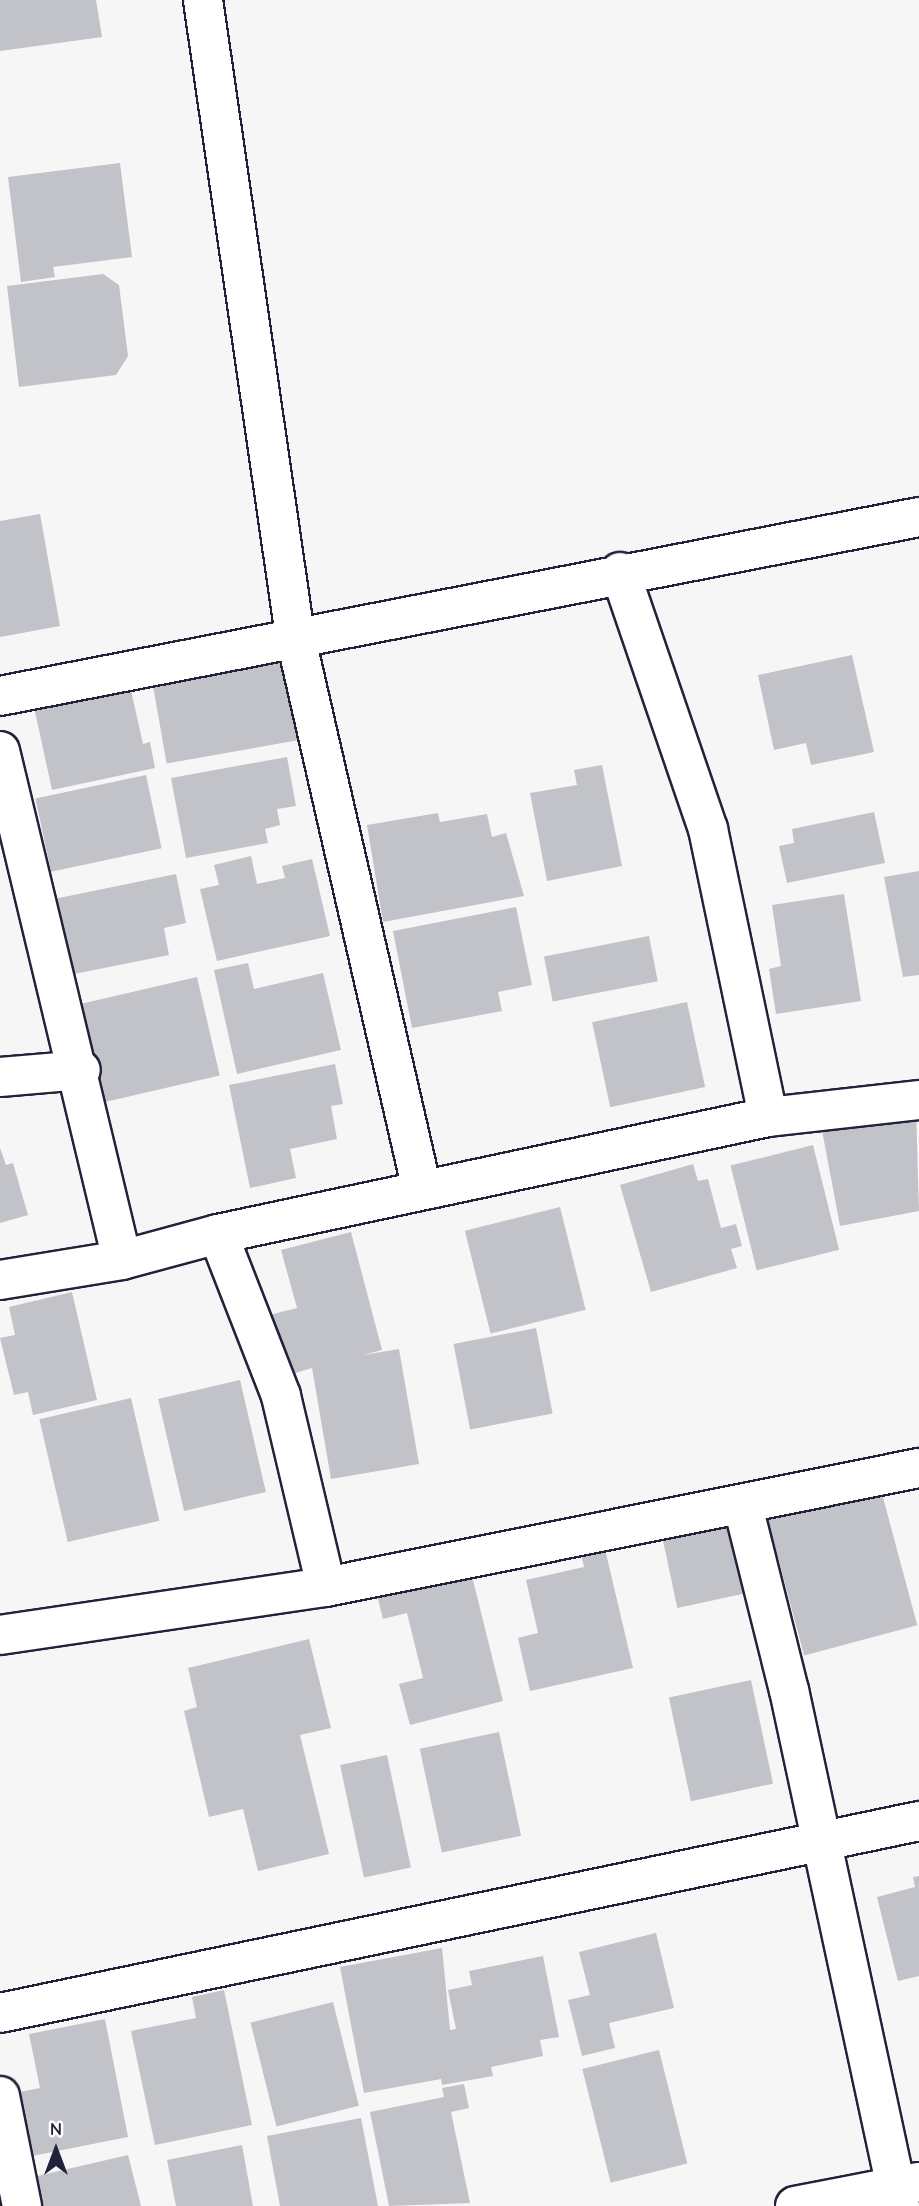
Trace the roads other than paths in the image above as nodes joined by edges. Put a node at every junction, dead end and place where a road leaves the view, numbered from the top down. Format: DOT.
graph roads {
  1 [pos="203,0"];
  2 [pos="919,517"];
  3 [pos="620,572"];
  4 [pos="295,635"];
  5 [pos="0,696"];
  6 [pos="0,751"];
  7 [pos="81,1070"];
  8 [pos="0,1077"];
  9 [pos="919,1100"];
  10 [pos="768,1117"];
  11 [pos="422,1190"];
  12 [pos="218,1234"];
  13 [pos="122,1260"];
  14 [pos="0,1280"];
  15 [pos="919,1468"];
  16 [pos="743,1506"];
  17 [pos="326,1587"];
  18 [pos="0,1635"];
  19 [pos="919,1821"];
  20 [pos="823,1843"];
  21 [pos="0,2013"];
  22 [pos="0,2096"];
  23 [pos="905,2192"];
  24 [pos="22,2206"];
  25 [pos="795,2206"];
  1 -- 4 [label="street"];
  2 -- 3 [label="street"];
  3 -- 4 [label="street"];
  3 -- 10 [label="street"];
  4 -- 5 [label="street"];
  4 -- 11 [label="street"];
  6 -- 7 [label="street"];
  7 -- 8 [label="street"];
  7 -- 13 [label="street"];
  9 -- 10 [label="street"];
  10 -- 11 [label="street"];
  11 -- 12 [label="street"];
  12 -- 13 [label="street"];
  12 -- 17 [label="street"];
  13 -- 14 [label="street"];
  15 -- 16 [label="street"];
  16 -- 17 [label="street"];
  16 -- 20 [label="street"];
  17 -- 18 [label="street"];
  19 -- 20 [label="street"];
  20 -- 21 [label="street"];
  20 -- 23 [label="street"];
  22 -- 24 [label="street"];
  23 -- 25 [label="street"];
}
